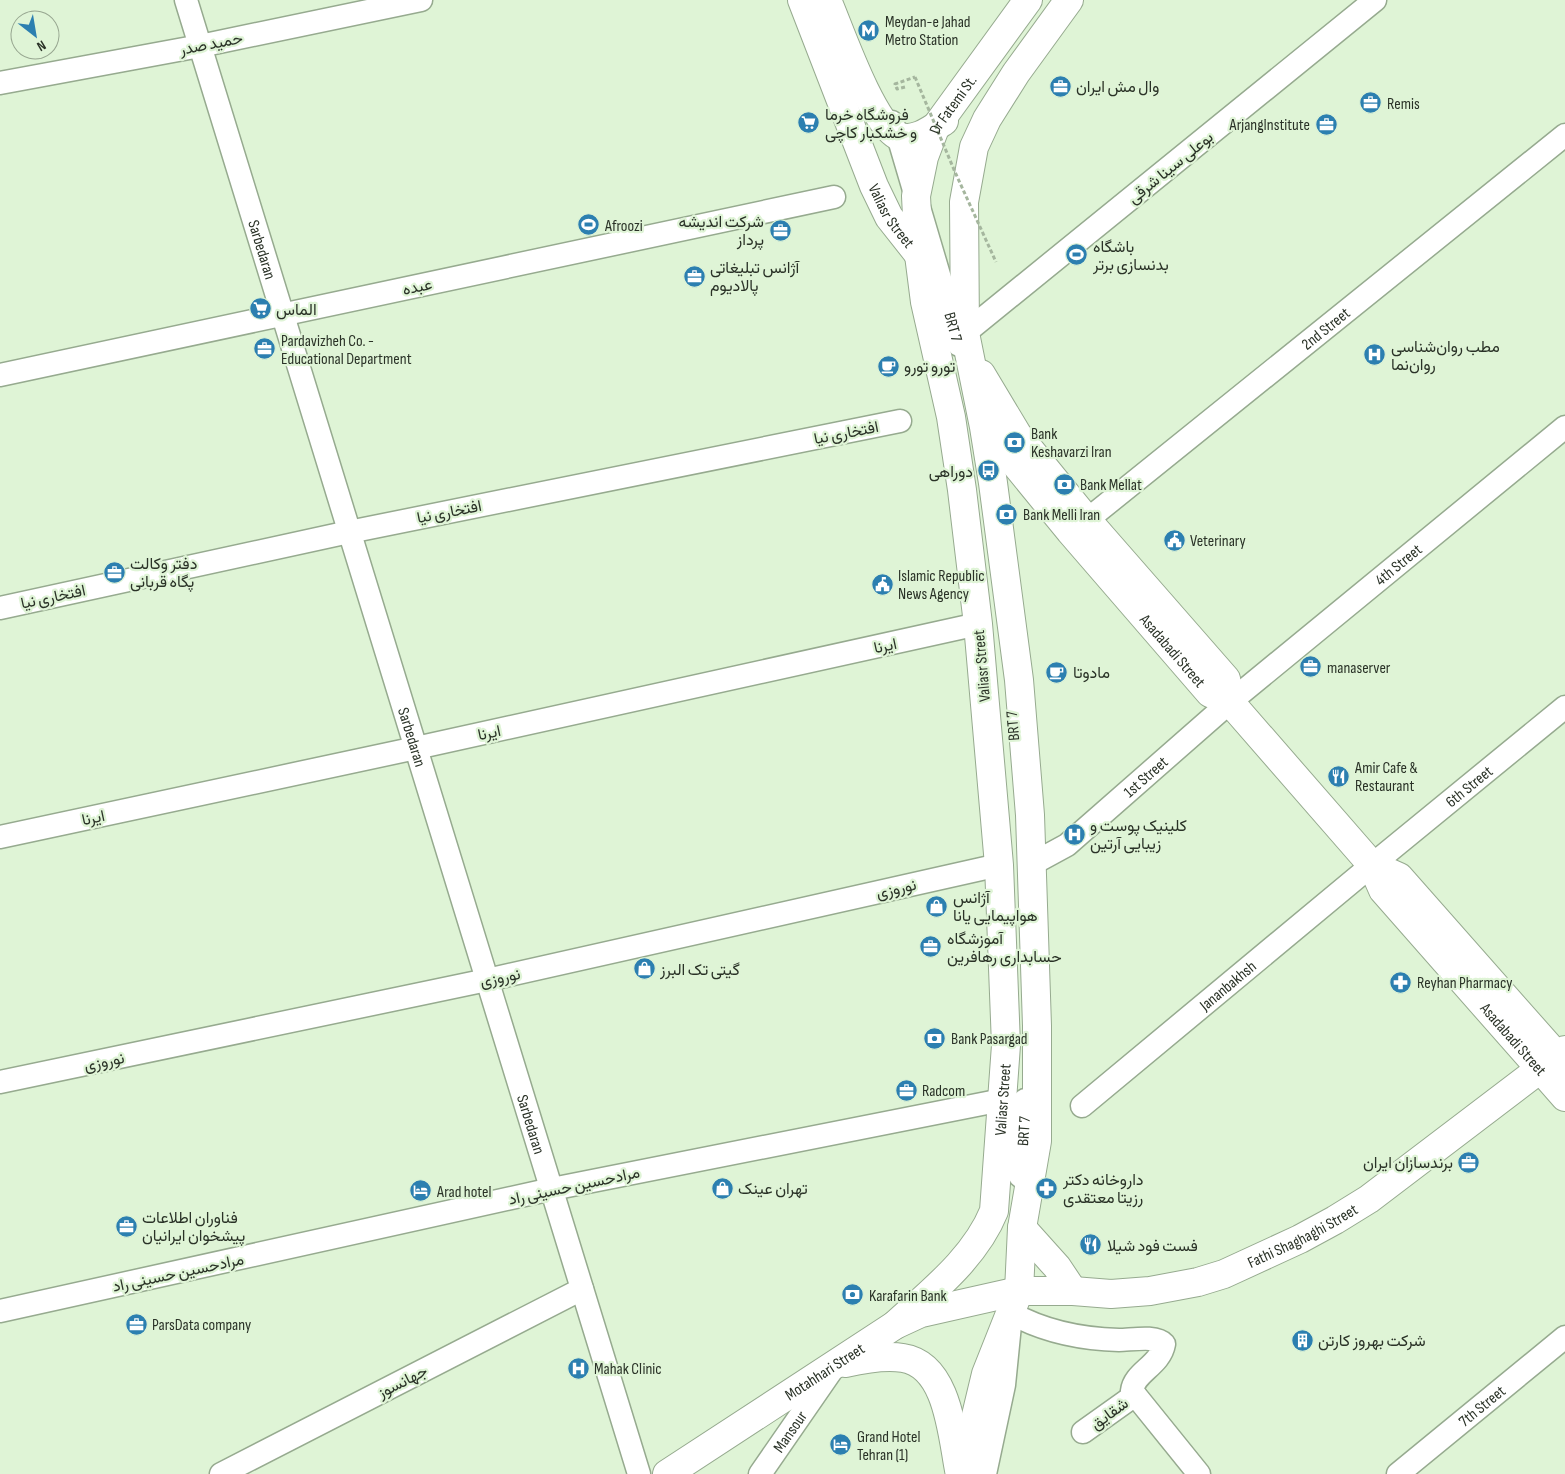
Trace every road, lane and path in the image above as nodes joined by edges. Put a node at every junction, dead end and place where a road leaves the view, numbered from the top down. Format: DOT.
graph roads {
  1 [pos="186,0"];
  2 [pos="421,0"];
  3 [pos="802,0"];
  4 [pos="827,0"];
  5 [pos="840,0"];
  6 [pos="1028,0"];
  7 [pos="1069,0"];
  8 [pos="1375,0"];
  9 [pos="200,46"];
  10 [pos="1016,73"];
  11 [pos="0,83"];
  12 [pos="905,87"];
  13 [pos="935,127"];
  14 [pos="1565,134"];
  15 [pos="898,136"];
  16 [pos="916,196"];
  17 [pos="834,197"];
  18 [pos="918,255"];
  19 [pos="996,262"];
  20 [pos="283,314"];
  21 [pos="965,334"];
  22 [pos="0,375"];
  23 [pos="969,420"];
  24 [pos="900,421"];
  25 [pos="1565,427"];
  26 [pos="1021,473"];
  27 [pos="995,504"];
  28 [pos="1087,520"];
  29 [pos="349,532"];
  30 [pos="0,608"];
  31 [pos="978,624"];
  32 [pos="1230,702"];
  33 [pos="1565,707"];
  34 [pos="416,748"];
  35 [pos="0,837"];
  36 [pos="1032,864"];
  37 [pos="999,865"];
  38 [pos="1372,865"];
  39 [pos="487,980"];
  40 [pos="1557,1060"];
  41 [pos="0,1082"];
  42 [pos="1565,1097"];
  43 [pos="1002,1100"];
  44 [pos="1082,1106"];
  45 [pos="552,1189"];
  46 [pos="1022,1228"];
  47 [pos="582,1289"];
  48 [pos="1073,1291"];
  49 [pos="1009,1298"];
  50 [pos="0,1311"];
  51 [pos="895,1326"];
  52 [pos="1565,1337"];
  53 [pos="836,1364"];
  54 [pos="1135,1395"];
  55 [pos="1084,1432"];
  56 [pos="221,1474"];
  57 [pos="639,1474"];
  58 [pos="667,1474"];
  59 [pos="760,1474"];
  60 [pos="961,1474"];
  61 [pos="985,1474"];
  62 [pos="1199,1474"];
  63 [pos="1398,1474"];
  1 -- 9 [label="street, Sarbedaran"];
  2 -- 9 [label="street, حمید صدر"];
  3 -- 18 [label="main road, Valiasr Street"];
  4 -- 15 [label="main road"];
  5 -- 15 [label="street, BRT 7"];
  6 -- 13 [label="main road, Dr Fatemi St."];
  7 -- 10 [label="main road"];
  8 -- 21 [label="street, بوعلی سینا شرقی"];
  9 -- 11 [label="street, حمید صدر"];
  9 -- 20 [label="street, Sarbedaran"];
  10 -- 13 [label="main road"];
  10 -- 21 [label="main road, Valiasr Street"];
  12 -- 19 [label="path, bridge"];
  13 -- 15 [label="main road"];
  13 -- 16 [label="main road, Dr Fatemi St."];
  14 -- 28 [label="street, 2nd Street"];
  15 -- 16 [label="street, BRT 7"];
  16 -- 18 [label="main road, Dr Fatemi St."];
  16 -- 23 [label="street, BRT 7"];
  17 -- 20 [label="street, عبده"];
  18 -- 23 [label="main road, Valiasr Street"];
  20 -- 22 [label="street, عبده"];
  20 -- 29 [label="street, Sarbedaran"];
  21 -- 23 [label="main road, Valiasr Street"];
  21 -- 28 [label="main road"];
  23 -- 26 [label="main road, Asadabadi Street"];
  23 -- 27 [label="main road, Valiasr Street"];
  23 -- 31 [label="main road, Valiasr Street"];
  23 -- 49 [label="street, BRT 7"];
  24 -- 29 [label="street, افتخاری نیا"];
  25 -- 32 [label="street, 4th Street"];
  26 -- 27 [label="main road"];
  26 -- 32 [label="main road, Asadabadi Street"];
  27 -- 36 [label="main road, Valiasr Street"];
  28 -- 32 [label="main road"];
  29 -- 30 [label="street, افتخاری نیا"];
  29 -- 34 [label="street, Sarbedaran"];
  31 -- 34 [label="street, ايرنا"];
  31 -- 37 [label="main road, Valiasr Street"];
  32 -- 36 [label="street, 1st Street"];
  32 -- 38 [label="main road, Asadabadi Street"];
  33 -- 38 [label="street, 6th Street"];
  34 -- 35 [label="street, ايرنا"];
  34 -- 39 [label="street, Sarbedaran"];
  36 -- 46 [label="main road, Valiasr Street"];
  37 -- 39 [label="street, نوروزی"];
  37 -- 43 [label="main road, Valiasr Street"];
  38 -- 40 [label="main road, Asadabadi Street"];
  38 -- 44 [label="street, Jananbakhsh"];
  39 -- 41 [label="street, نوروزی"];
  39 -- 45 [label="street, Sarbedaran"];
  40 -- 42 [label="main road, Asadabadi Street"];
  40 -- 48 [label="main road, Fathi Shaghaghi Street"];
  43 -- 45 [label="street, مرادحسین حسینی راد"];
  43 -- 51 [label="main road, Valiasr Street"];
  45 -- 47 [label="street, Sarbedaran"];
  45 -- 50 [label="street, مرادحسین حسینی راد"];
  46 -- 48 [label="main road"];
  46 -- 49 [label="main road, Valiasr Street"];
  47 -- 56 [label="street, جهانسوز"];
  47 -- 57 [label="street, Sarbedaran"];
  48 -- 49 [label="main road, Fathi Shaghaghi Street"];
  49 -- 51 [label="main road, Motahhari Street"];
  49 -- 54 [label="street"];
  49 -- 60 [label="main road, Valiasr Street"];
  49 -- 61 [label="street, BRT 7"];
  51 -- 53 [label="main road, Motahhari Street"];
  52 -- 63 [label="street, 7th Street"];
  53 -- 58 [label="main road, Motahhari Street"];
  53 -- 59 [label="street, Mansour"];
  53 -- 60 [label="main road"];
  54 -- 55 [label="street, شقایق"];
  54 -- 62 [label="street"];
}
